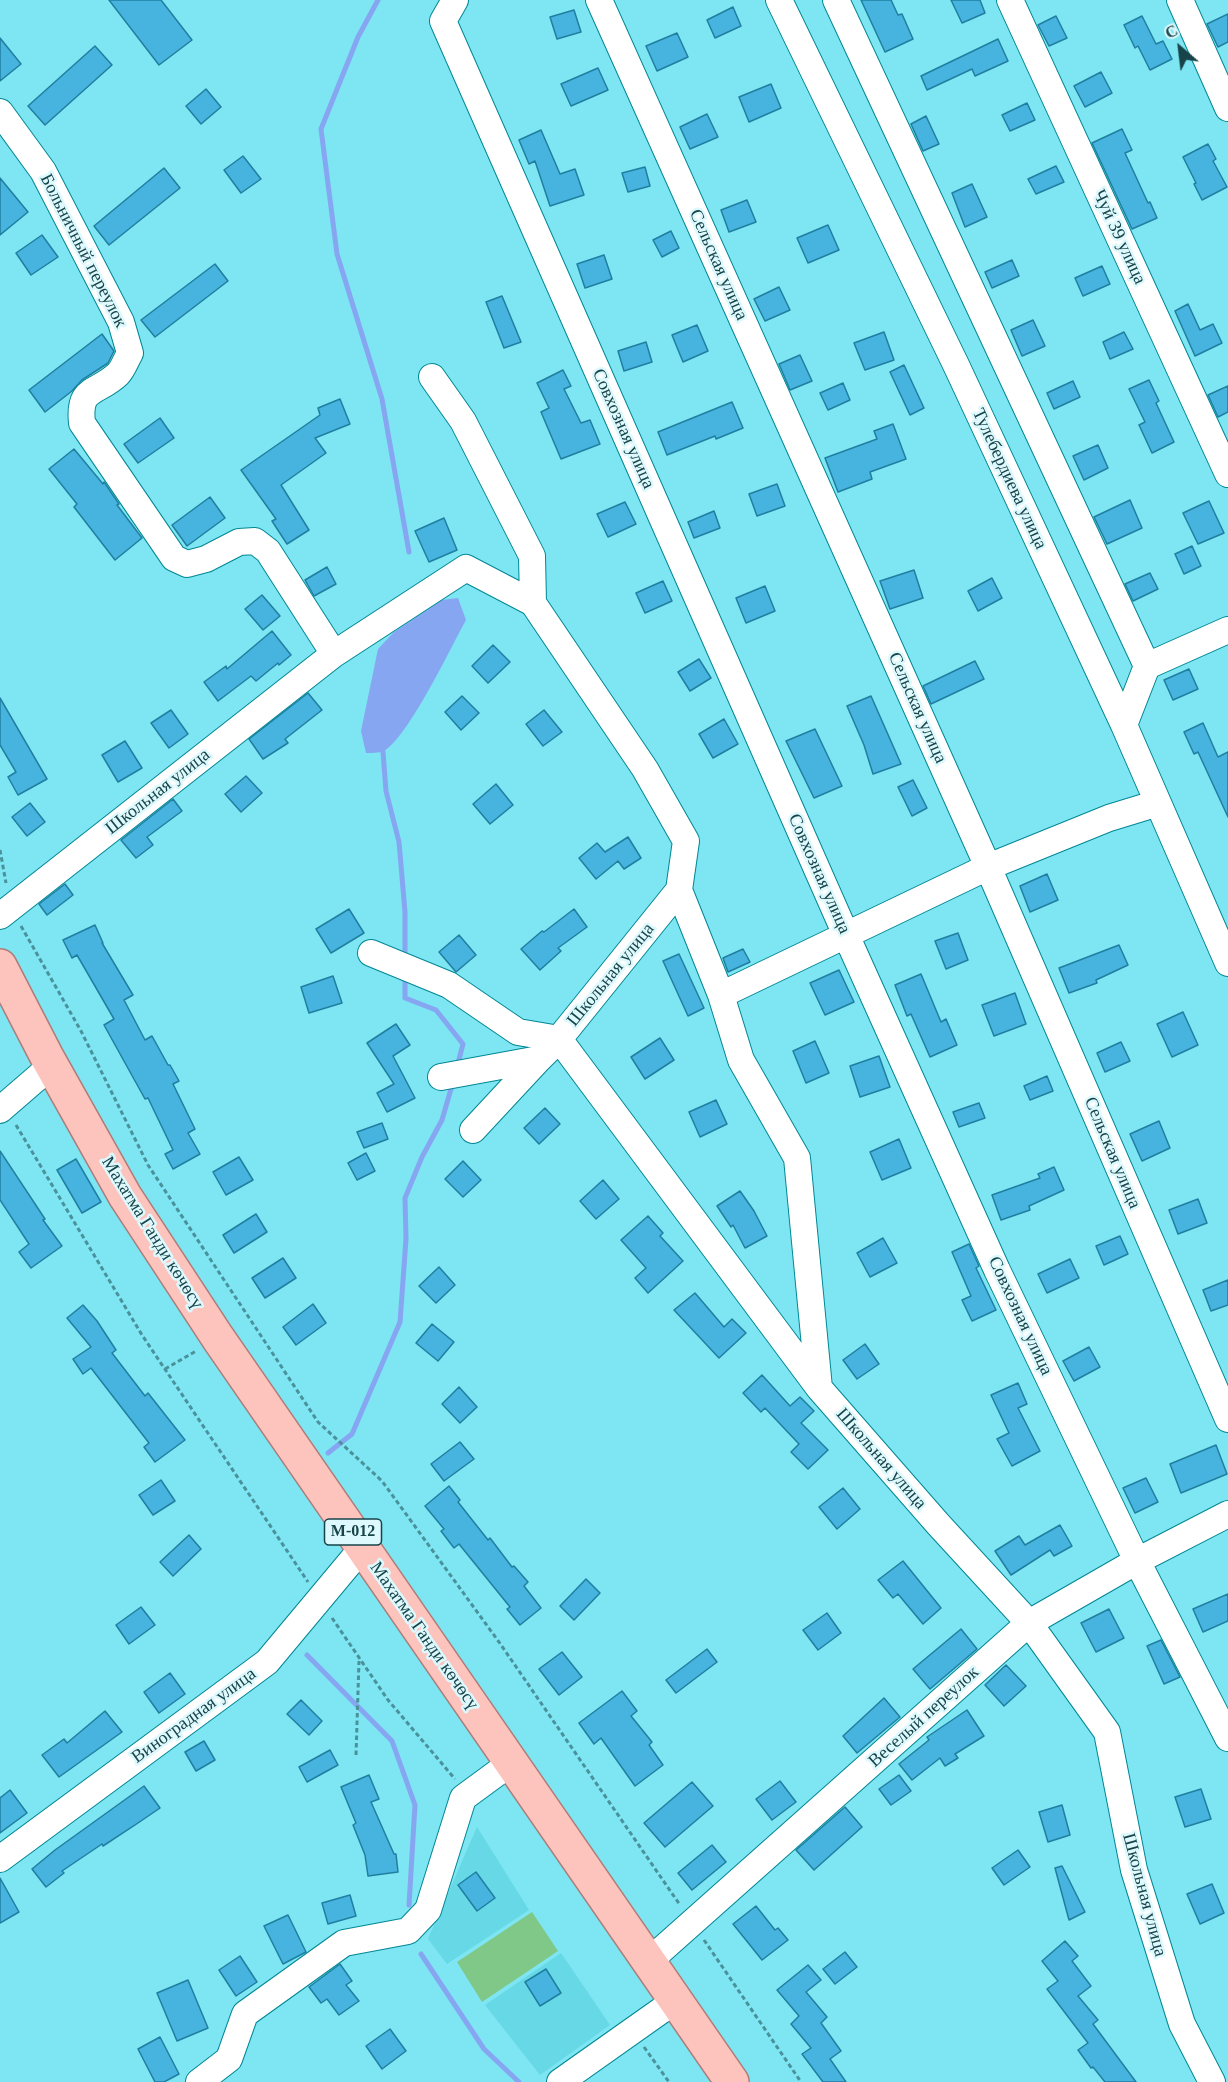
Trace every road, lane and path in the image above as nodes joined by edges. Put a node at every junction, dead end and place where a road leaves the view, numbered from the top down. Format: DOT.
graph roads {
  1 [pos="455,0"];
  2 [pos="598,0"];
  3 [pos="779,0"];
  4 [pos="836,0"];
  5 [pos="1010,0"];
  6 [pos="1180,0"];
  7 [pos="1228,108"];
  8 [pos="0,112"];
  9 [pos="432,377"];
  10 [pos="1228,474"];
  11 [pos="533,603"];
  12 [pos="1228,630"];
  13 [pos="334,654"];
  14 [pos="1147,666"];
  15 [pos="1124,725"];
  16 [pos="1158,803"];
  17 [pos="0,850"];
  18 [pos="988,867"];
  19 [pos="679,890"];
  20 [pos="5,912"];
  21 [pos="846,935"];
  22 [pos="371,953"];
  23 [pos="1228,963"];
  24 [pos="0,966"];
  25 [pos="722,995"];
  26 [pos="559,1039"];
  27 [pos="539,1059"];
  28 [pos="52,1065"];
  29 [pos="441,1077"];
  30 [pos="2,1108"];
  31 [pos="473,1130"];
  32 [pos="819,1388"];
  33 [pos="1228,1419"];
  34 [pos="1228,1514"];
  35 [pos="363,1547"];
  36 [pos="1137,1561"];
  37 [pos="319,1599"];
  38 [pos="1029,1623"];
  39 [pos="360,1659"];
  40 [pos="1228,1738"];
  41 [pos="356,1755"];
  42 [pos="512,1762"];
  43 [pos="468,1794"];
  44 [pos="0,1859"];
  45 [pos="692,1923"];
  46 [pos="648,1961"];
  47 [pos="676,2000"];
  48 [pos="633,2030"];
  49 [pos="199,2082"];
  50 [pos="560,2082"];
  51 [pos="669,2082"];
  52 [pos="732,2082"];
  53 [pos="801,2082"];
  54 [pos="1212,2082"];
  1 -- 21 [label="street, Совхозная улица"];
  2 -- 18 [label="street, Сельская улица"];
  3 -- 15 [label="street, Тулебердиева улица"];
  4 -- 14 [label="street"];
  5 -- 10 [label="street, Чуй 39 улица"];
  6 -- 7 [label="street"];
  8 -- 13 [label="street, Больничный переулок"];
  9 -- 11 [label="street"];
  11 -- 13 [label="street, Школьная улица"];
  11 -- 19 [label="street"];
  12 -- 14 [label="street"];
  13 -- 20 [label="street, Школьная улица"];
  14 -- 15 [label="street"];
  15 -- 16 [label="street, Тулебердиева улица"];
  16 -- 18 [label="street"];
  16 -- 23 [label="street, Тулебердиева улица"];
  17 -- 20 [label="path"];
  18 -- 21 [label="street"];
  18 -- 33 [label="street, Сельская улица"];
  19 -- 25 [label="street"];
  19 -- 26 [label="street, Школьная улица"];
  20 -- 45 [label="path"];
  21 -- 25 [label="street"];
  21 -- 36 [label="street, Совхозная улица"];
  22 -- 26 [label="street"];
  24 -- 28 [label="main road, Махатма Ганди көчөсү / М-012"];
  25 -- 32 [label="street"];
  26 -- 27 [label="street"];
  26 -- 32 [label="street, Школьная улица"];
  27 -- 29 [label="street"];
  27 -- 31 [label="street"];
  28 -- 30 [label="street"];
  28 -- 35 [label="main road, Махатма Ганди көчөсү / М-012"];
  30 -- 37 [label="path"];
  32 -- 38 [label="street, Школьная улица"];
  34 -- 36 [label="street, Веселый переулок"];
  35 -- 37 [label="street, Виноградная улица"];
  35 -- 42 [label="main road, Махатма Ганди көчөсү / М-012"];
  36 -- 38 [label="street, Веселый переулок"];
  36 -- 40 [label="street, Совхозная улица"];
  37 -- 39 [label="path"];
  37 -- 44 [label="street, Виноградная улица"];
  38 -- 45 [label="street, Веселый переулок"];
  38 -- 54 [label="street, Школьная улица"];
  39 -- 41 [label="path"];
  39 -- 43 [label="path"];
  42 -- 43 [label="street"];
  42 -- 46 [label="main road, Махатма Ганди көчөсү / М-012"];
  43 -- 49 [label="street"];
  45 -- 46 [label="street, Веселый переулок"];
  45 -- 53 [label="path"];
  46 -- 47 [label="main road, Махатма Ганди көчөсү / М-012"];
  47 -- 48 [label="street"];
  47 -- 52 [label="main road, Махатма Ганди көчөсү / М-012"];
  48 -- 50 [label="street"];
  48 -- 51 [label="path"];
}
